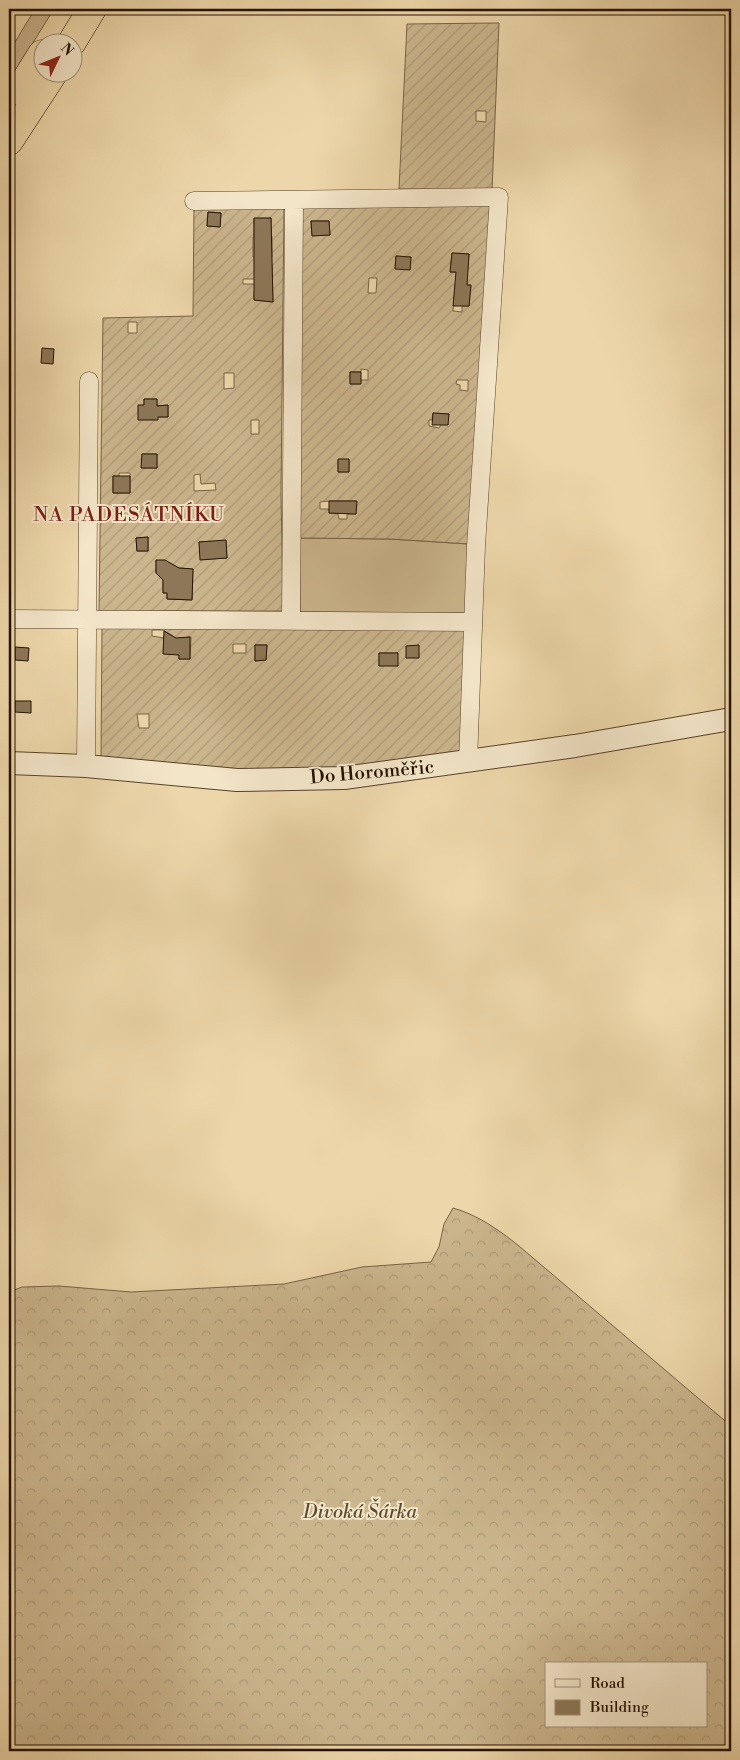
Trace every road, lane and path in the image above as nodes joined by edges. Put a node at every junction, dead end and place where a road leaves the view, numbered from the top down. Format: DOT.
graph roads {
  1 [pos="70,9"];
  2 [pos="92,9"];
  3 [pos="56,32"];
  4 [pos="78,32"];
  5 [pos="32,70"];
  6 [pos="47,82"];
  7 [pos="9,108"];
  8 [pos="9,141"];
  9 [pos="194,201"];
  10 [pos="294,201"];
  11 [pos="89,381"];
  12 [pos="9,619"];
  13 [pos="87,620"];
  14 [pos="291,620"];
  15 [pos="472,622"];
  16 [pos="731,719"];
  17 [pos="468,762"];
  18 [pos="9,763"];
  19 [pos="86,766"];
  1 -- 3 [label="highway"];
  2 -- 4 [label="highway"];
  5 -- 7 [label="highway"];
  6 -- 8 [label="highway"];
  9 -- 10 [label="street"];
  10 -- 14 [label="street"];
  10 -- 15 [label="street"];
  11 -- 13 [label="street"];
  12 -- 13 [label="street"];
  13 -- 14 [label="street"];
  13 -- 19 [label="street"];
  14 -- 15 [label="street"];
  15 -- 17 [label="street"];
  16 -- 17 [label="street, Do Horoměřic"];
  17 -- 19 [label="street, Do Horoměřic"];
  18 -- 19 [label="street, Do Horoměřic"];
}
